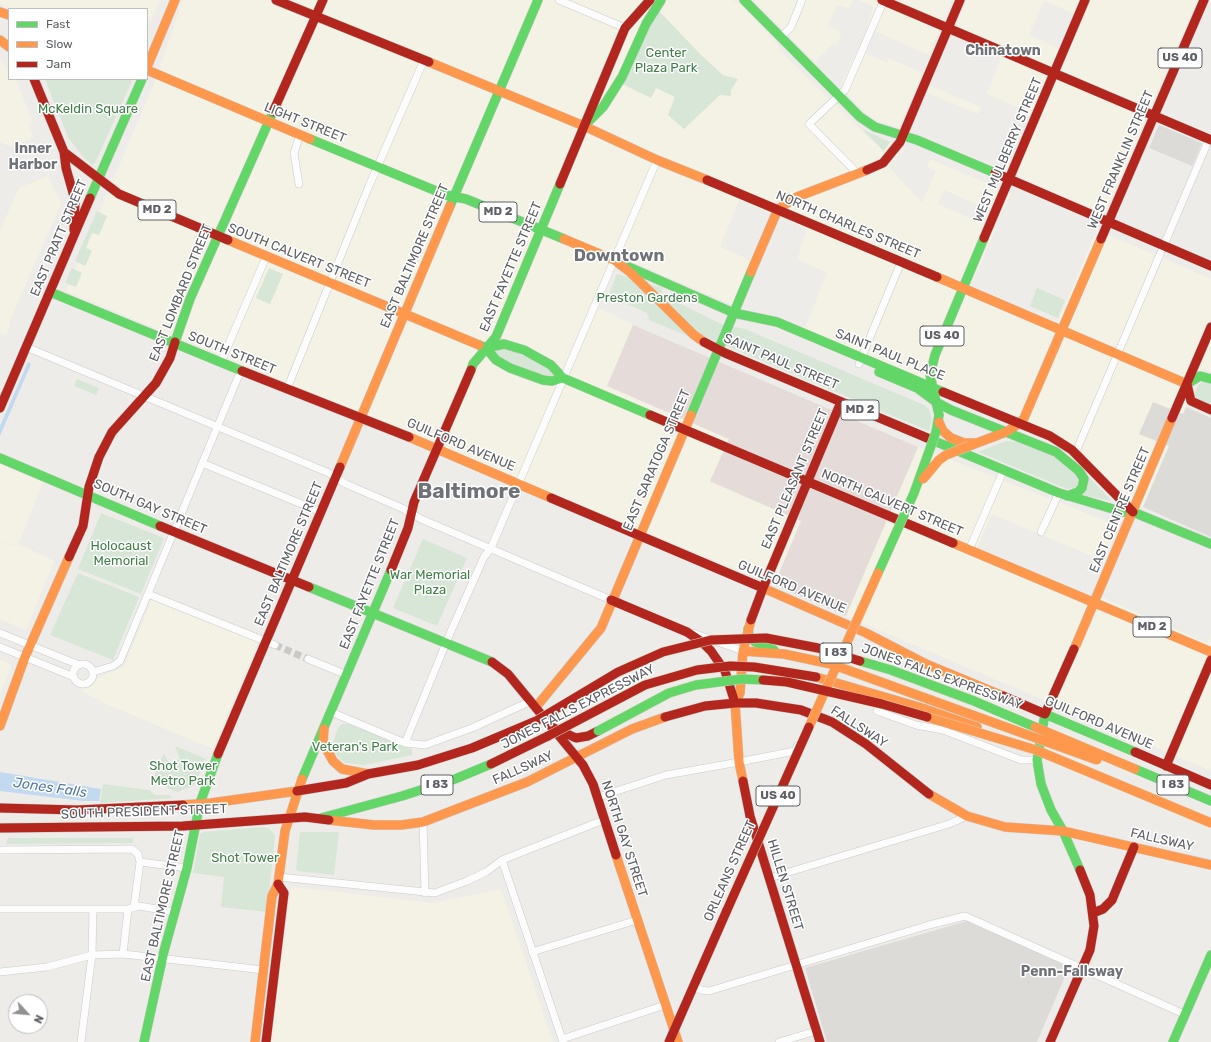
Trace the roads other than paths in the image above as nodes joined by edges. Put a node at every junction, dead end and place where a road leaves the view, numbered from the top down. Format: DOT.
graph roads {
  1 [pos="175,0"];
  2 [pos="276,0"];
  3 [pos="323,0"];
  4 [pos="538,0"];
  5 [pos="559,0"];
  6 [pos="643,0"];
  7 [pos="650,0"];
  8 [pos="654,0"];
  9 [pos="661,0"];
  10 [pos="744,0"];
  11 [pos="802,0"];
  12 [pos="883,0"];
  13 [pos="960,0"];
  14 [pos="1086,0"];
  15 [pos="1204,0"];
  16 [pos="653,11"];
  17 [pos="637,13"];
  18 [pos="316,16"];
  19 [pos="625,28"];
  20 [pos="948,28"];
  21 [pos="781,37"];
  22 [pos="0,40"];
  23 [pos="8,46"];
  24 [pos="424,60"];
  25 [pos="148,65"];
  26 [pos="148,70"];
  27 [pos="1054,73"];
  28 [pos="34,80"];
  29 [pos="142,80"];
  30 [pos="499,91"];
  31 [pos="839,96"];
  32 [pos="1154,116"];
  33 [pos="268,122"];
  34 [pos="584,126"];
  35 [pos="300,135"];
  36 [pos="902,136"];
  37 [pos="1210,140"];
  38 [pos="64,152"];
  39 [pos="657,160"];
  40 [pos="379,167"];
  41 [pos="856,173"];
  42 [pos="98,180"];
  43 [pos="1009,180"];
  44 [pos="299,184"];
  45 [pos="454,196"];
  46 [pos="778,209"];
  47 [pos="1109,222"];
  48 [pos="542,230"];
  49 [pos="74,236"];
  50 [pos="217,236"];
  51 [pos="1164,246"];
  52 [pos="266,257"];
  53 [pos="614,260"];
  54 [pos="901,262"];
  55 [pos="1211,266"];
  56 [pos="330,283"];
  57 [pos="963,288"];
  58 [pos="50,292"];
  59 [pos="405,315"];
  60 [pos="733,316"];
  61 [pos="1211,327"];
  62 [pos="1062,331"];
  63 [pos="176,344"];
  64 [pos="26,348"];
  65 [pos="486,348"];
  66 [pos="718,350"];
  67 [pos="1119,355"];
  68 [pos="860,360"];
  69 [pos="222,362"];
  70 [pos="241,370"];
  71 [pos="563,378"];
  72 [pos="1211,379"];
  73 [pos="1187,384"];
  74 [pos="932,386"];
  75 [pos="286,389"];
  76 [pos="144,396"];
  77 [pos="961,399"];
  78 [pos="841,402"];
  79 [pos="936,402"];
  80 [pos="0,408"];
  81 [pos="1211,410"];
  82 [pos="361,418"];
  83 [pos="939,422"];
  84 [pos="1020,423"];
  85 [pos="217,427"];
  86 [pos="685,429"];
  87 [pos="1006,432"];
  88 [pos="972,445"];
  89 [pos="437,449"];
  90 [pos="1075,454"];
  91 [pos="0,458"];
  92 [pos="202,463"];
  93 [pos="1004,469"];
  94 [pos="336,477"];
  95 [pos="808,482"];
  96 [pos="519,483"];
  97 [pos="914,493"];
  98 [pos="88,495"];
  99 [pos="1063,495"];
  100 [pos="321,512"];
  101 [pos="1133,512"];
  102 [pos="411,513"];
  103 [pos="899,520"];
  104 [pos="174,532"];
  105 [pos="1042,532"];
  106 [pos="639,535"];
  107 [pos="1211,544"];
  108 [pos="491,548"];
  109 [pos="969,550"];
  110 [pos="292,579"];
  111 [pos="763,588"];
  112 [pos="148,594"];
  113 [pos="612,600"];
  114 [pos="1094,602"];
  115 [pos="374,612"];
  116 [pos="852,627"];
  117 [pos="748,629"];
  118 [pos="687,632"];
  119 [pos="0,633"];
  120 [pos="266,640"];
  121 [pos="446,642"];
  122 [pos="276,644"];
  123 [pos="30,646"];
  124 [pos="0,647"];
  125 [pos="743,651"];
  126 [pos="1211,652"];
  127 [pos="784,654"];
  128 [pos="25,657"];
  129 [pos="308,659"];
  130 [pos="1211,660"];
  131 [pos="79,665"];
  132 [pos="93,672"];
  133 [pos="347,675"];
  134 [pos="74,677"];
  135 [pos="735,703"];
  136 [pos="534,704"];
  137 [pos="877,711"];
  138 [pos="331,712"];
  139 [pos="812,713"];
  140 [pos="1046,714"];
  141 [pos="0,723"];
  142 [pos="554,728"];
  143 [pos="324,730"];
  144 [pos="405,743"];
  145 [pos="1036,750"];
  146 [pos="577,757"];
  147 [pos="1037,760"];
  148 [pos="740,762"];
  149 [pos="1166,766"];
  150 [pos="1135,769"];
  151 [pos="368,774"];
  152 [pos="1211,785"];
  153 [pos="297,791"];
  154 [pos="598,797"];
  155 [pos="1211,801"];
  156 [pos="200,804"];
  157 [pos="0,808"];
  158 [pos="967,816"];
  159 [pos="288,818"];
  160 [pos="320,818"];
  161 [pos="606,819"];
  162 [pos="423,822"];
  163 [pos="1211,823"];
  164 [pos="195,826"];
  165 [pos="0,828"];
  166 [pos="1063,831"];
  167 [pos="1134,847"];
  168 [pos="0,850"];
  169 [pos="502,860"];
  170 [pos="140,862"];
  171 [pos="1211,865"];
  172 [pos="187,868"];
  173 [pos="769,878"];
  174 [pos="279,880"];
  175 [pos="425,893"];
  176 [pos="131,908"];
  177 [pos="0,909"];
  178 [pos="93,909"];
  179 [pos="174,912"];
  180 [pos="1093,913"];
  181 [pos="637,920"];
  182 [pos="532,952"];
  183 [pos="123,954"];
  184 [pos="92,955"];
  185 [pos="1211,955"];
  186 [pos="162,958"];
  187 [pos="796,965"];
  188 [pos="1081,969"];
  189 [pos="264,970"];
  190 [pos="0,972"];
  191 [pos="693,986"];
  192 [pos="665,1006"];
  193 [pos="1184,1014"];
  194 [pos="816,1030"];
  195 [pos="674,1032"];
  196 [pos="562,1040"];
  197 [pos="81,1042"];
  198 [pos="144,1042"];
  199 [pos="255,1042"];
  200 [pos="266,1042"];
  201 [pos="669,1042"];
  202 [pos="678,1042"];
  203 [pos="779,1042"];
  204 [pos="820,1042"];
  205 [pos="1050,1042"];
  206 [pos="1173,1042"];
  1 -- 25 [label="main road"];
  2 -- 18 [label="main road, NORTH CHARLES STREET"];
  3 -- 18 [label="main road, EAST LOMBARD STREET"];
  4 -- 30 [label="main road, EAST BALTIMORE STREET"];
  5 -- 19 [label="street"];
  6 -- 17 [label="main road"];
  7 -- 17 [label="main road"];
  8 -- 16 [label="main road"];
  9 -- 16 [label="main road"];
  10 -- 21 [label="main road"];
  11 -- 21 [label="street"];
  12 -- 20 [label="main road"];
  12 -- 31 [label="street"];
  13 -- 20 [label="main road"];
  14 -- 27 [label="main road, WEST MULBERRY STREET / US 40"];
  15 -- 32 [label="main road, WEST FRANKLIN STREET / US 40"];
  16 -- 34 [label="main road"];
  17 -- 19 [label="main road, EAST FAYETTE STREET"];
  18 -- 24 [label="main road, NORTH CHARLES STREET"];
  18 -- 33 [label="main road, EAST LOMBARD STREET"];
  19 -- 34 [label="main road, EAST FAYETTE STREET"];
  20 -- 27 [label="main road"];
  20 -- 36 [label="main road"];
  21 -- 31 [label="main road"];
  22 -- 23 [label="main road"];
  24 -- 30 [label="main road, NORTH CHARLES STREET"];
  24 -- 40 [label="street"];
  26 -- 33 [label="main road, LIGHT STREET / MD 2"];
  27 -- 32 [label="main road"];
  27 -- 43 [label="main road, WEST MULBERRY STREET / US 40"];
  28 -- 38 [label="main road, MD 2"];
  29 -- 42 [label="main road, EAST PRATT STREET"];
  30 -- 34 [label="main road, NORTH CHARLES STREET"];
  30 -- 45 [label="main road, EAST BALTIMORE STREET"];
  31 -- 36 [label="main road"];
  31 -- 41 [label="street"];
  32 -- 37 [label="main road"];
  32 -- 47 [label="main road, WEST FRANKLIN STREET / US 40"];
  33 -- 35 [label="main road, LIGHT STREET / MD 2"];
  33 -- 50 [label="main road, EAST LOMBARD STREET"];
  34 -- 39 [label="main road, NORTH CHARLES STREET"];
  34 -- 48 [label="main road, EAST FAYETTE STREET"];
  35 -- 40 [label="main road, LIGHT STREET / MD 2"];
  35 -- 44 [label="street"];
  36 -- 41 [label="main road"];
  36 -- 43 [label="main road"];
  37 -- 51 [label="street"];
  38 -- 42 [label="main road, MD 2"];
  38 -- 49 [label="main road"];
  39 -- 46 [label="main road, NORTH CHARLES STREET"];
  39 -- 53 [label="street"];
  40 -- 45 [label="main road, LIGHT STREET / MD 2"];
  40 -- 56 [label="street"];
  41 -- 46 [label="main road"];
  42 -- 49 [label="main road, EAST PRATT STREET"];
  42 -- 50 [label="main road, SOUTH CALVERT STREET / MD 2"];
  43 -- 47 [label="main road"];
  43 -- 57 [label="main road, WEST MULBERRY STREET / US 40"];
  45 -- 48 [label="main road, SAINT PAUL STREET / MD 2"];
  45 -- 59 [label="main road, EAST BALTIMORE STREET"];
  46 -- 54 [label="main road, NORTH CHARLES STREET"];
  46 -- 60 [label="main road, EAST SARATOGA STREET"];
  47 -- 51 [label="main road"];
  47 -- 62 [label="main road, WEST FRANKLIN STREET / US 40"];
  48 -- 53 [label="main road, SAINT PAUL STREET / MD 2"];
  48 -- 65 [label="main road, EAST FAYETTE STREET"];
  49 -- 58 [label="main road, EAST PRATT STREET"];
  50 -- 52 [label="main road, SOUTH CALVERT STREET / MD 2"];
  50 -- 63 [label="main road, EAST LOMBARD STREET"];
  51 -- 55 [label="main road"];
  51 -- 67 [label="street"];
  52 -- 56 [label="main road, SOUTH CALVERT STREET / MD 2"];
  52 -- 69 [label="street"];
  53 -- 60 [label="main road, SAINT PAUL PLACE"];
  53 -- 66 [label="main road, SAINT PAUL STREET / MD 2"];
  53 -- 71 [label="street"];
  54 -- 57 [label="main road, NORTH CHARLES STREET"];
  54 -- 68 [label="street"];
  56 -- 59 [label="main road, SOUTH CALVERT STREET / MD 2"];
  56 -- 75 [label="street"];
  57 -- 62 [label="main road, NORTH CHARLES STREET"];
  57 -- 74 [label="main road, US 40"];
  58 -- 63 [label="main road, SOUTH STREET"];
  58 -- 64 [label="main road, EAST PRATT STREET"];
  59 -- 65 [label="main road, NORTH CALVERT STREET / MD 2"];
  59 -- 82 [label="main road, EAST BALTIMORE STREET"];
  60 -- 66 [label="main road, EAST SARATOGA STREET"];
  60 -- 68 [label="main road, SAINT PAUL PLACE"];
  61 -- 73 [label="main road, EAST CENTRE STREET"];
  62 -- 67 [label="main road, NORTH CHARLES STREET"];
  62 -- 84 [label="main road, US 40"];
  63 -- 69 [label="main road, SOUTH STREET"];
  63 -- 76 [label="main road, EAST LOMBARD STREET"];
  64 -- 76 [label="street"];
  64 -- 80 [label="main road, EAST PRATT STREET"];
  65 -- 71 [label="main road, NORTH CALVERT STREET / MD 2"];
  65 -- 71 [label="main road, NORTH CALVERT STREET"];
  65 -- 89 [label="main road, EAST FAYETTE STREET"];
  66 -- 78 [label="main road, SAINT PAUL STREET / MD 2"];
  66 -- 86 [label="main road, EAST SARATOGA STREET"];
  67 -- 73 [label="main road, NORTH CHARLES STREET"];
  67 -- 90 [label="street"];
  68 -- 74 [label="main road, SAINT PAUL PLACE"];
  68 -- 79 [label="main road, SAINT PAUL PLACE"];
  69 -- 70 [label="main road, SOUTH STREET"];
  70 -- 75 [label="main road, SOUTH STREET"];
  70 -- 85 [label="street"];
  71 -- 86 [label="main road, NORTH CALVERT STREET / MD 2"];
  71 -- 96 [label="street"];
  72 -- 73 [label="main road"];
  73 -- 81 [label="main road"];
  73 -- 101 [label="main road, EAST CENTRE STREET"];
  74 -- 77 [label="main road, SAINT PAUL PLACE"];
  74 -- 79 [label="main road, US 40"];
  75 -- 82 [label="main road, SOUTH STREET"];
  76 -- 85 [label="street"];
  76 -- 98 [label="main road, EAST LOMBARD STREET"];
  77 -- 79 [label="main road"];
  77 -- 84 [label="main road, SAINT PAUL PLACE"];
  78 -- 93 [label="main road, SAINT PAUL STREET / MD 2"];
  78 -- 95 [label="main road, EAST PLEASANT STREET"];
  79 -- 83 [label="main road, ORLEANS STREET / US 40"];
  79 -- 87 [label="main road, SAINT PAUL PLACE"];
  82 -- 89 [label="main road, GUILFORD AVENUE"];
  82 -- 94 [label="main road, EAST BALTIMORE STREET"];
  83 -- 88 [label="main road"];
  83 -- 97 [label="main road, ORLEANS STREET / US 40, bridge"];
  84 -- 87 [label="main road, ORLEANS STREET / US 40"];
  84 -- 90 [label="main road, SAINT PAUL PLACE"];
  85 -- 92 [label="street"];
  85 -- 94 [label="street"];
  86 -- 95 [label="main road, NORTH CALVERT STREET / MD 2"];
  86 -- 106 [label="main road, EAST SARATOGA STREET"];
  87 -- 88 [label="main road, ORLEANS STREET / US 40"];
  87 -- 99 [label="main road, SAINT PAUL PLACE"];
  88 -- 97 [label="main road, ORLEANS STREET / US 40, bridge"];
  89 -- 96 [label="main road, GUILFORD AVENUE"];
  89 -- 102 [label="main road, EAST FAYETTE STREET"];
  90 -- 101 [label="main road, SAINT PAUL PLACE"];
  91 -- 98 [label="main road, SOUTH GAY STREET"];
  92 -- 100 [label="street"];
  92 -- 104 [label="street"];
  93 -- 99 [label="main road, SAINT PAUL STREET / MD 2"];
  93 -- 109 [label="street"];
  94 -- 100 [label="main road, EAST BALTIMORE STREET"];
  94 -- 102 [label="street"];
  95 -- 103 [label="main road, NORTH CALVERT STREET / MD 2"];
  95 -- 111 [label="main road, EAST PLEASANT STREET"];
  96 -- 106 [label="main road, GUILFORD AVENUE"];
  96 -- 108 [label="street"];
  97 -- 191 [label="main road, ORLEANS STREET / US 40, bridge"];
  98 -- 104 [label="main road, SOUTH GAY STREET"];
  98 -- 123 [label="main road, EAST LOMBARD STREET"];
  99 -- 101 [label="main road, SAINT PAUL STREET / MD 2"];
  99 -- 105 [label="street"];
  100 -- 110 [label="main road, EAST BALTIMORE STREET"];
  101 -- 107 [label="main road, SAINT PAUL STREET / MD 2"];
  101 -- 114 [label="main road, EAST CENTRE STREET"];
  102 -- 108 [label="street"];
  102 -- 115 [label="main road, EAST FAYETTE STREET"];
  103 -- 109 [label="main road, NORTH CALVERT STREET / MD 2"];
  103 -- 116 [label="street"];
  104 -- 110 [label="main road, SOUTH GAY STREET"];
  104 -- 112 [label="street"];
  106 -- 111 [label="main road, GUILFORD AVENUE"];
  106 -- 113 [label="main road, EAST SARATOGA STREET"];
  108 -- 113 [label="street"];
  108 -- 121 [label="street"];
  109 -- 114 [label="main road, NORTH CALVERT STREET / MD 2"];
  110 -- 115 [label="main road, NORTH GAY STREET"];
  110 -- 120 [label="main road, EAST BALTIMORE STREET"];
  111 -- 116 [label="main road, GUILFORD AVENUE"];
  111 -- 117 [label="main road, EAST PLEASANT STREET"];
  112 -- 120 [label="street"];
  112 -- 132 [label="street"];
  113 -- 118 [label="main road, HILLEN STREET"];
  113 -- 136 [label="main road, EAST SARATOGA STREET"];
  114 -- 126 [label="main road, NORTH CALVERT STREET / MD 2"];
  114 -- 140 [label="main road, EAST CENTRE STREET"];
  115 -- 121 [label="main road, NORTH GAY STREET"];
  115 -- 133 [label="main road, EAST FAYETTE STREET"];
  116 -- 140 [label="main road, GUILFORD AVENUE"];
  117 -- 125 [label="main road, EAST PLEASANT STREET"];
  117 -- 127 [label="main road"];
  118 -- 125 [label="street"];
  118 -- 135 [label="main road, HILLEN STREET"];
  119 -- 123 [label="street"];
  120 -- 122 [label="street"];
  120 -- 156 [label="main road, EAST BALTIMORE STREET"];
  121 -- 136 [label="main road, NORTH GAY STREET"];
  121 -- 144 [label="street"];
  123 -- 128 [label="main road, EAST LOMBARD STREET"];
  123 -- 131 [label="street"];
  124 -- 128 [label="street"];
  125 -- 127 [label="main road"];
  125 -- 135 [label="main road, EAST PLEASANT STREET"];
  127 -- 150 [label="main road, bridge"];
  128 -- 134 [label="street"];
  128 -- 141 [label="main road, EAST LOMBARD STREET"];
  129 -- 133 [label="street"];
  130 -- 149 [label="main road"];
  131 -- 132 [label="street"];
  131 -- 134 [label="street"];
  132 -- 134 [label="street"];
  133 -- 138 [label="main road, EAST FAYETTE STREET"];
  135 -- 139 [label="main road, FALLSWAY"];
  135 -- 146 [label="main road, FALLSWAY"];
  135 -- 148 [label="main road, HILLEN STREET"];
  136 -- 142 [label="main road, NORTH GAY STREET"];
  136 -- 144 [label="street, EAST SARATOGA STREET"];
  137 -- 147 [label="street"];
  138 -- 143 [label="main road, EAST FAYETTE STREET"];
  138 -- 144 [label="street"];
  139 -- 148 [label="street"];
  139 -- 158 [label="main road, FALLSWAY"];
  140 -- 147 [label="main road, EAST CENTRE STREET"];
  140 -- 149 [label="main road, GUILFORD AVENUE"];
  142 -- 145 [label="main road, bridge"];
  142 -- 146 [label="main road, NORTH GAY STREET"];
  143 -- 151 [label="main road"];
  143 -- 153 [label="main road, EAST FAYETTE STREET"];
  145 -- 160 [label="main road, JONES FALLS EXPRESSWAY / I 83, bridge"];
  145 -- 163 [label="main road, JONES FALLS EXPRESSWAY / I 83, bridge"];
  146 -- 154 [label="main road, NORTH GAY STREET"];
  146 -- 162 [label="main road, FALLSWAY"];
  147 -- 166 [label="main road, EAST CENTRE STREET"];
  148 -- 154 [label="street"];
  148 -- 173 [label="main road, HILLEN STREET"];
  149 -- 152 [label="main road, GUILFORD AVENUE"];
  150 -- 151 [label="main road, JONES FALLS EXPRESSWAY / I 83, bridge"];
  150 -- 155 [label="main road, JONES FALLS EXPRESSWAY / I 83"];
  151 -- 153 [label="main road, JONES FALLS EXPRESSWAY / I 83"];
  153 -- 156 [label="main road, SOUTH PRESIDENT STREET"];
  153 -- 159 [label="main road, EAST FAYETTE STREET"];
  154 -- 161 [label="main road, NORTH GAY STREET"];
  156 -- 157 [label="main road, SOUTH PRESIDENT STREET"];
  156 -- 164 [label="main road, EAST BALTIMORE STREET"];
  158 -- 166 [label="main road, FALLSWAY"];
  158 -- 173 [label="street"];
  159 -- 160 [label="main road, SOUTH PRESIDENT STREET"];
  159 -- 164 [label="main road, SOUTH PRESIDENT STREET"];
  159 -- 174 [label="main road, EAST FAYETTE STREET"];
  160 -- 162 [label="main road, FALLSWAY"];
  161 -- 169 [label="street"];
  161 -- 181 [label="main road, NORTH GAY STREET"];
  162 -- 175 [label="street"];
  164 -- 165 [label="main road, SOUTH PRESIDENT STREET"];
  164 -- 172 [label="main road, EAST BALTIMORE STREET"];
  166 -- 167 [label="main road, FALLSWAY"];
  166 -- 180 [label="main road, EAST CENTRE STREET"];
  167 -- 171 [label="main road, FALLSWAY"];
  167 -- 180 [label="main road"];
  168 -- 170 [label="street"];
  169 -- 175 [label="street"];
  169 -- 182 [label="street"];
  170 -- 172 [label="street"];
  170 -- 176 [label="street"];
  172 -- 179 [label="main road, EAST BALTIMORE STREET"];
  173 -- 187 [label="main road, HILLEN STREET"];
  174 -- 175 [label="street"];
  174 -- 189 [label="main road, EAST FAYETTE STREET"];
  174 -- 200 [label="main road, EAST FAYETTE STREET"];
  176 -- 178 [label="street"];
  176 -- 179 [label="street"];
  176 -- 183 [label="street"];
  177 -- 178 [label="street"];
  178 -- 184 [label="street"];
  179 -- 186 [label="main road, EAST BALTIMORE STREET"];
  180 -- 188 [label="main road, EAST CENTRE STREET"];
  181 -- 182 [label="street"];
  181 -- 192 [label="main road, NORTH GAY STREET"];
  182 -- 196 [label="street"];
  183 -- 184 [label="street"];
  183 -- 186 [label="street"];
  184 -- 190 [label="street"];
  184 -- 197 [label="street"];
  185 -- 193 [label="main road"];
  186 -- 189 [label="street"];
  186 -- 198 [label="main road, EAST BALTIMORE STREET"];
  187 -- 188 [label="street"];
  187 -- 191 [label="street"];
  187 -- 194 [label="main road, HILLEN STREET"];
  188 -- 193 [label="street"];
  188 -- 205 [label="main road, EAST CENTRE STREET"];
  189 -- 199 [label="main road, EAST FAYETTE STREET"];
  191 -- 195 [label="main road, ORLEANS STREET / US 40"];
  192 -- 195 [label="main road, NORTH GAY STREET"];
  192 -- 196 [label="street"];
  193 -- 206 [label="main road"];
  194 -- 203 [label="street"];
  194 -- 204 [label="main road, HILLEN STREET"];
  195 -- 201 [label="main road, ORLEANS STREET / US 40"];
  195 -- 202 [label="main road, NORTH GAY STREET"];
}
